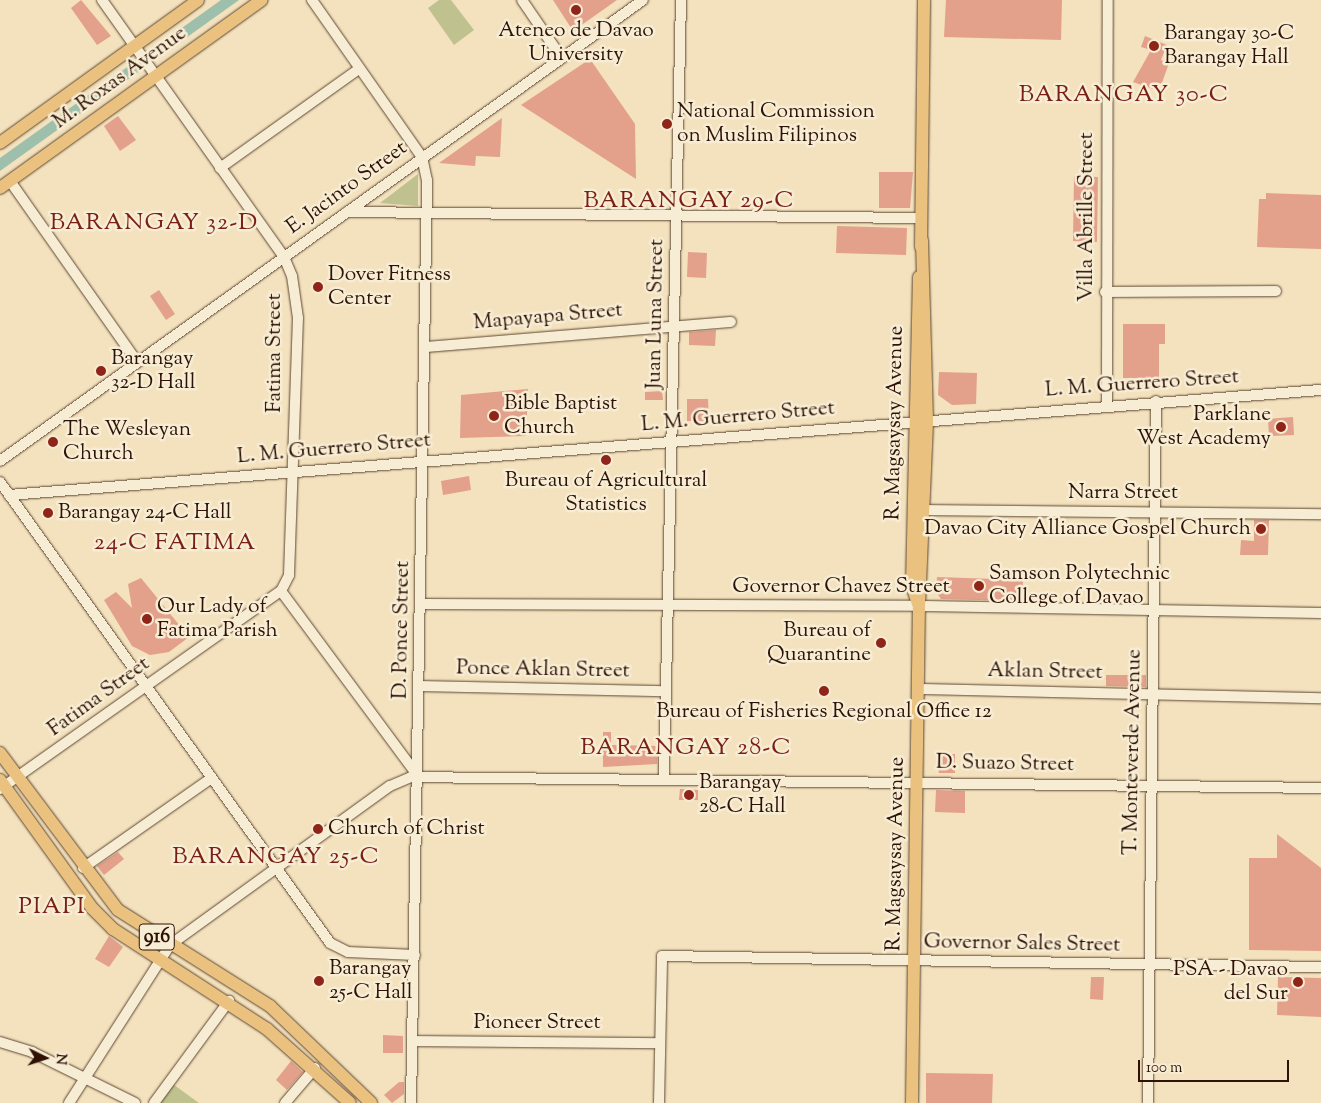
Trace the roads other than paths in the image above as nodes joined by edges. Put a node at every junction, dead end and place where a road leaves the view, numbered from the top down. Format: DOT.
graph roads {
  1 [pos="102,0"];
  2 [pos="198,0"];
  3 [pos="262,0"];
  4 [pos="312,0"];
  5 [pos="522,0"];
  6 [pos="643,0"];
  7 [pos="682,0"];
  8 [pos="924,0"];
  9 [pos="1108,0"];
  10 [pos="138,51"];
  11 [pos="562,57"];
  12 [pos="359,69"];
  13 [pos="157,78"];
  14 [pos="0,142"];
  15 [pos="422,157"];
  16 [pos="220,168"];
  17 [pos="5,185"];
  18 [pos="346,212"];
  19 [pos="427,213"];
  20 [pos="677,217"];
  21 [pos="922,218"];
  22 [pos="284,257"];
  23 [pos="1276,291"];
  24 [pos="1105,292"];
  25 [pos="731,322"];
  26 [pos="674,323"];
  27 [pos="425,347"];
  28 [pos="138,362"];
  29 [pos="1321,390"];
  30 [pos="1156,401"];
  31 [pos="1108,405"];
  32 [pos="921,421"];
  33 [pos="672,441"];
  34 [pos="423,460"];
  35 [pos="0,461"];
  36 [pos="292,472"];
  37 [pos="0,482"];
  38 [pos="9,495"];
  39 [pos="925,510"];
  40 [pos="1155,511"];
  41 [pos="1321,514"];
  42 [pos="280,590"];
  43 [pos="421,604"];
  44 [pos="668,606"];
  45 [pos="919,606"];
  46 [pos="1154,611"];
  47 [pos="1321,613"];
  48 [pos="419,686"];
  49 [pos="145,688"];
  50 [pos="918,689"];
  51 [pos="666,691"];
  52 [pos="1153,693"];
  53 [pos="1321,698"];
  54 [pos="0,754"];
  55 [pos="418,776"];
  56 [pos="18,778"];
  57 [pos="664,778"];
  58 [pos="210,779"];
  59 [pos="917,782"];
  60 [pos="1152,784"];
  61 [pos="2,786"];
  62 [pos="1321,788"];
  63 [pos="83,868"];
  64 [pos="274,868"];
  65 [pos="170,945"];
  66 [pos="415,955"];
  67 [pos="160,957"];
  68 [pos="915,961"];
  69 [pos="1149,964"];
  70 [pos="1321,967"];
  71 [pos="229,1001"];
  72 [pos="414,1041"];
  73 [pos="0,1042"];
  74 [pos="660,1043"];
  75 [pos="315,1068"];
  76 [pos="84,1076"];
  77 [pos="69,1103"];
  78 [pos="135,1103"];
  79 [pos="154,1103"];
  80 [pos="285,1103"];
  81 [pos="350,1103"];
  82 [pos="371,1103"];
  83 [pos="411,1103"];
  84 [pos="659,1103"];
  85 [pos="912,1103"];
  86 [pos="1148,1103"];
  1 -- 10 [label="street, Fatima Street"];
  2 -- 10 [label="main road, M. Roxas Avenue"];
  3 -- 13 [label="main road, M. Roxas Avenue"];
  4 -- 12 [label="street"];
  5 -- 11 [label="street"];
  6 -- 11 [label="street, E. Jacinto Street"];
  7 -- 20 [label="street, Juan Luna Street"];
  8 -- 21 [label="main road, R. Magsaysay Avenue"];
  9 -- 24 [label="street, Villa Abrille Street"];
  10 -- 13 [label="street, Fatima Street"];
  10 -- 14 [label="main road, M. Roxas Avenue"];
  11 -- 15 [label="street, E. Jacinto Street"];
  12 -- 15 [label="street"];
  12 -- 16 [label="street"];
  13 -- 16 [label="street, Fatima Street"];
  13 -- 17 [label="main road, M. Roxas Avenue"];
  15 -- 18 [label="street, E. Jacinto Street"];
  15 -- 19 [label="street, D. Ponce Street"];
  16 -- 22 [label="street, Fatima Street"];
  17 -- 28 [label="street"];
  18 -- 19 [label="street"];
  18 -- 22 [label="street, E. Jacinto Street"];
  19 -- 20 [label="street"];
  19 -- 27 [label="street, D. Ponce Street"];
  20 -- 21 [label="street"];
  20 -- 26 [label="street, Juan Luna Street"];
  21 -- 32 [label="main road, R. Magsaysay Avenue"];
  22 -- 28 [label="street, E. Jacinto Street"];
  22 -- 36 [label="street, Fatima Street"];
  23 -- 24 [label="street"];
  24 -- 31 [label="street, Villa Abrille Street"];
  25 -- 26 [label="street, Mapayapa Street"];
  26 -- 27 [label="street, Mapayapa Street"];
  26 -- 33 [label="street, Juan Luna Street"];
  27 -- 34 [label="street, D. Ponce Street"];
  28 -- 35 [label="street, E. Jacinto Street"];
  29 -- 30 [label="street, L. M. Guerrero Street"];
  30 -- 31 [label="street, L. M. Guerrero Street"];
  30 -- 40 [label="street, T. Monteverde Avenue"];
  31 -- 32 [label="street, L. M. Guerrero Street"];
  32 -- 33 [label="street, L. M. Guerrero Street"];
  32 -- 39 [label="main road, R. Magsaysay Avenue"];
  32 -- 45 [label="main road, R. Magsaysay Avenue"];
  33 -- 34 [label="street, L. M. Guerrero Street"];
  33 -- 44 [label="street, Juan Luna Street"];
  34 -- 36 [label="street, L. M. Guerrero Street"];
  34 -- 43 [label="street, D. Ponce Street"];
  36 -- 38 [label="street, L. M. Guerrero Street"];
  36 -- 42 [label="street, Fatima Street"];
  37 -- 38 [label="street"];
  38 -- 49 [label="street"];
  39 -- 40 [label="street, Narra Street"];
  39 -- 45 [label="main road, R. Magsaysay Avenue"];
  40 -- 41 [label="street, Narra Street"];
  40 -- 46 [label="street, T. Monteverde Avenue"];
  42 -- 49 [label="street, Fatima Street"];
  42 -- 55 [label="street"];
  43 -- 44 [label="street, Governor Chavez Street"];
  43 -- 48 [label="street, D. Ponce Street"];
  44 -- 45 [label="street, Governor Chavez Street"];
  44 -- 51 [label="street, Juan Luna Street"];
  45 -- 46 [label="street, Governor Chavez Street"];
  45 -- 50 [label="main road, R. Magsaysay Avenue"];
  46 -- 47 [label="street, Governor Chavez Street"];
  46 -- 52 [label="street, T. Monteverde Avenue"];
  48 -- 51 [label="street, Ponce Aklan Street"];
  48 -- 55 [label="street, D. Ponce Street"];
  49 -- 56 [label="street, Fatima Street"];
  49 -- 58 [label="street"];
  50 -- 52 [label="street, Aklan Street"];
  50 -- 59 [label="main road, R. Magsaysay Avenue"];
  51 -- 57 [label="street, Juan Luna Street"];
  52 -- 53 [label="street, Aklan Street"];
  52 -- 60 [label="street, T. Monteverde Avenue"];
  54 -- 56 [label="main road, 916"];
  55 -- 57 [label="street, D. Suazo Street"];
  55 -- 64 [label="street"];
  55 -- 66 [label="street, D. Ponce Street"];
  56 -- 61 [label="street, Fatima Street"];
  56 -- 63 [label="main road, 916"];
  57 -- 59 [label="street, D. Suazo Street"];
  58 -- 63 [label="street"];
  58 -- 64 [label="street"];
  59 -- 60 [label="street, D. Suazo Street"];
  59 -- 68 [label="main road, R. Magsaysay Avenue"];
  60 -- 62 [label="street, D. Suazo Street"];
  60 -- 69 [label="street, T. Monteverde Avenue"];
  61 -- 67 [label="main road, 916"];
  63 -- 65 [label="main road, 916"];
  64 -- 65 [label="street"];
  64 -- 66 [label="street"];
  65 -- 67 [label="street"];
  65 -- 82 [label="main road, 916"];
  66 -- 72 [label="street, D. Ponce Street"];
  67 -- 71 [label="main road, 916"];
  67 -- 76 [label="street"];
  68 -- 69 [label="street, Governor Sales Street"];
  68 -- 74 [label="street, Governor Sales Street"];
  68 -- 85 [label="main road, R. Magsaysay Avenue"];
  69 -- 70 [label="street, Governor Sales Street"];
  69 -- 86 [label="street, T. Monteverde Avenue"];
  71 -- 75 [label="main road, 916"];
  71 -- 79 [label="street"];
  72 -- 74 [label="street, Pioneer Street"];
  72 -- 83 [label="street, D. Ponce Street"];
  73 -- 76 [label="street"];
  74 -- 84 [label="street"];
  75 -- 80 [label="street"];
  75 -- 81 [label="main road, 916"];
  76 -- 77 [label="street"];
  76 -- 78 [label="street"];
}
